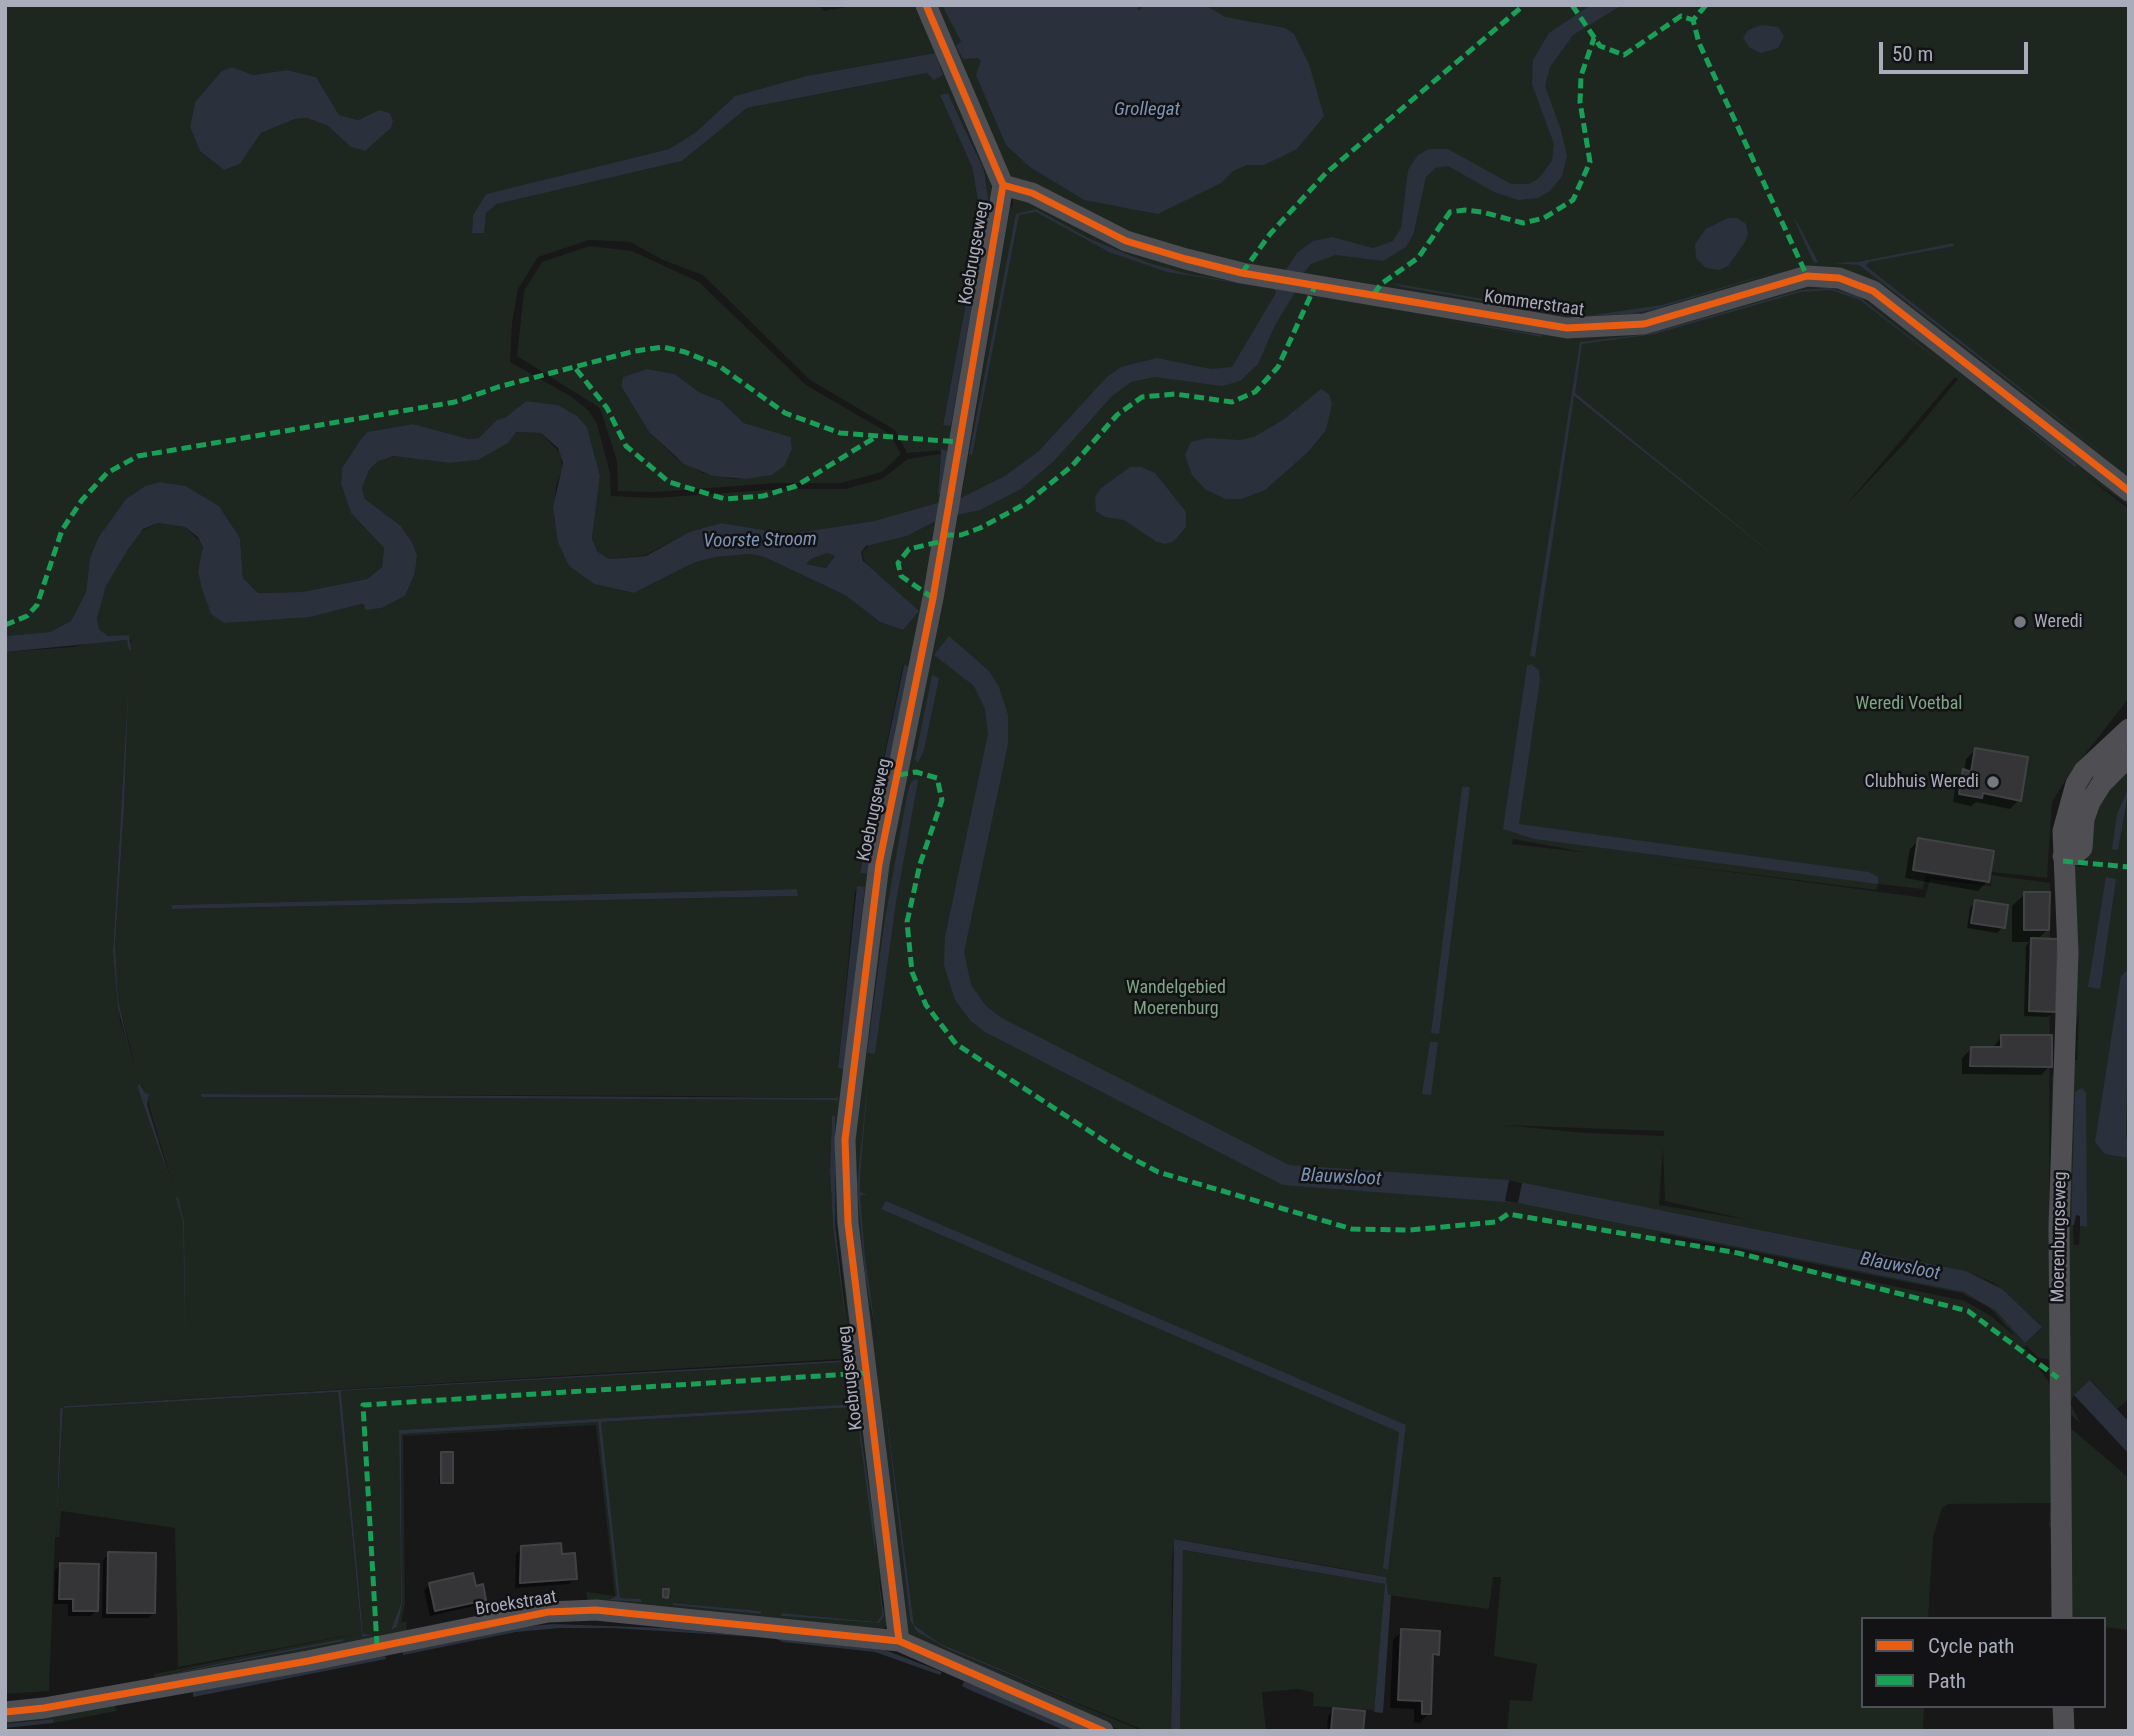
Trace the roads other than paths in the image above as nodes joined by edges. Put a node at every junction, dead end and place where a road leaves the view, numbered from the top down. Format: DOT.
graph roads {
  1 [pos="926,5"];
  2 [pos="1003,185"];
  3 [pos="2129,491"];
  4 [pos="2129,729"];
  5 [pos="2129,756"];
  6 [pos="2063,856"];
  7 [pos="2062,1617"];
  8 [pos="899,1641"];
  9 [pos="2063,1708"];
  10 [pos="5,1712"];
  11 [pos="1103,1731"];
  12 [pos="2064,1731"];
  1 -- 2 [label="street, Koebrugseweg"];
  2 -- 3 [label="street, Kommerstraat"];
  2 -- 8 [label="street, Koebrugseweg"];
  4 -- 6 [label="street, Moerenburgseweg"];
  5 -- 6 [label="street"];
  6 -- 7 [label="street, Moerenburgseweg"];
  8 -- 10 [label="street, Broekstraat"];
  8 -- 11 [label="street, Broekstraat"];
  9 -- 12 [label="street"];
}
